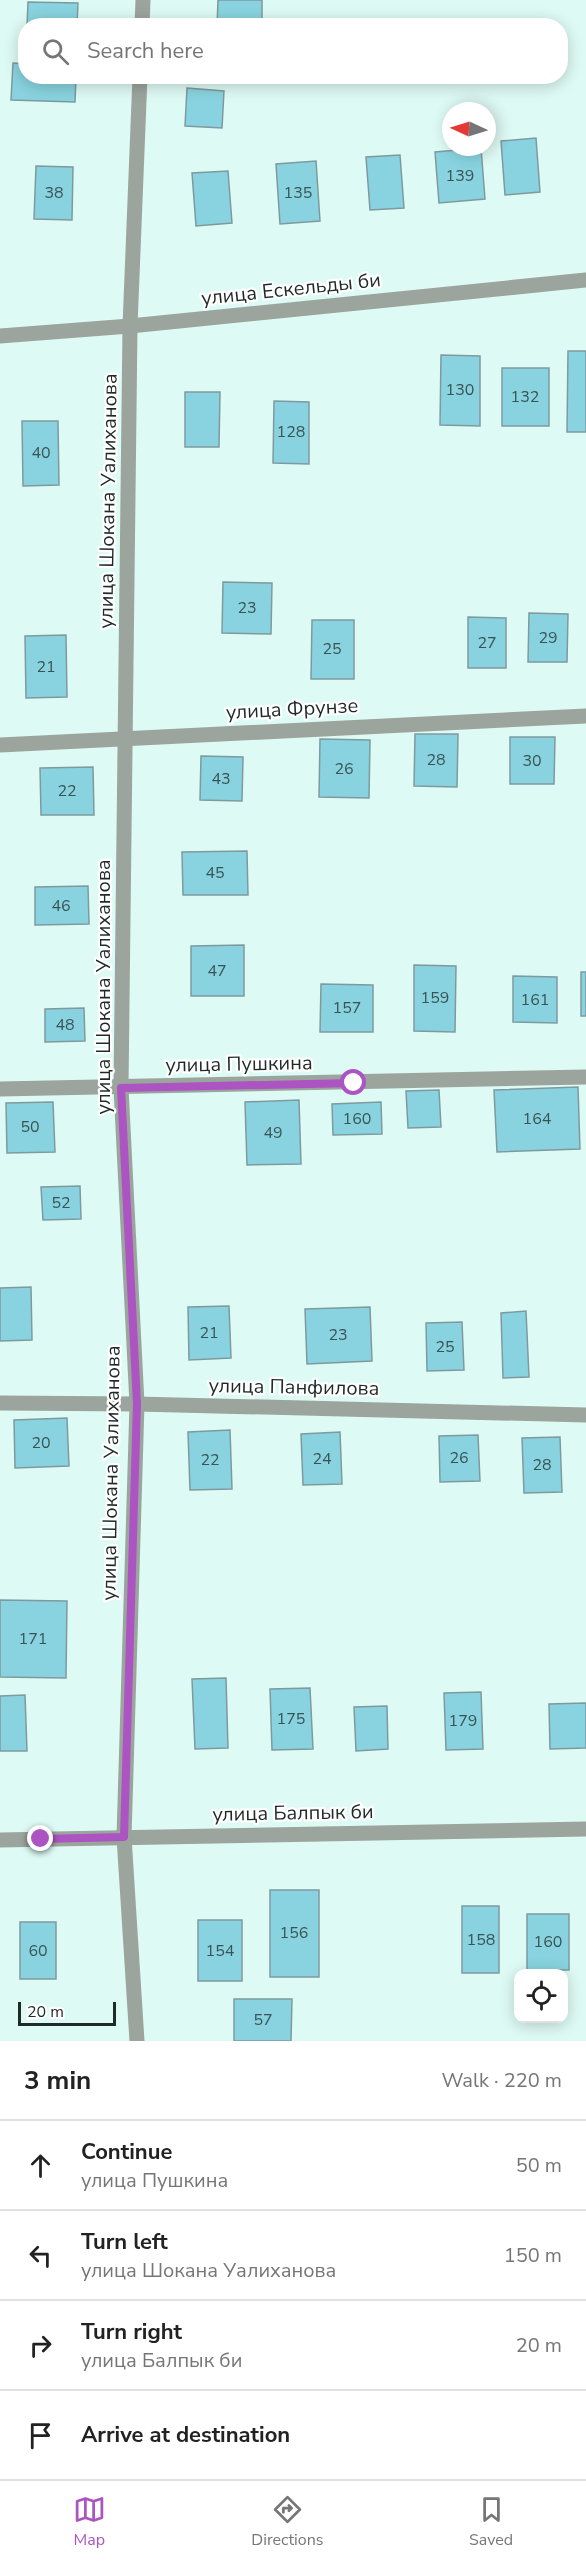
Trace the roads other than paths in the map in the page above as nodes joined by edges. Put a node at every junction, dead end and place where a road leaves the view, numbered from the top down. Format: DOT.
graph roads {
  1 [pos="143,0"];
  2 [pos="142,18"];
  3 [pos="140,84"];
  4 [pos="586,280"];
  5 [pos="130,326"];
  6 [pos="0,336"];
  7 [pos="586,716"];
  8 [pos="127,738"];
  9 [pos="0,745"];
  10 [pos="586,1077"];
  11 [pos="121,1088"];
  12 [pos="0,1089"];
  13 [pos="0,1403"];
  14 [pos="137,1404"];
  15 [pos="586,1415"];
  16 [pos="586,1829"];
  17 [pos="124,1837"];
  18 [pos="0,1840"];
  19 [pos="137,2041"];
  1 -- 2 [label="street"];
  3 -- 5 [label="street, улица Шокана Уалиханова"];
  4 -- 5 [label="street, улица Ескельды би"];
  5 -- 6 [label="street, улица Ескельды би"];
  5 -- 8 [label="street, улица Шокана Уалиханова"];
  7 -- 8 [label="street, улица Фрунзе"];
  8 -- 9 [label="street, улица Фрунзе"];
  8 -- 11 [label="street, улица Шокана Уалиханова"];
  10 -- 11 [label="street, улица Пушкина"];
  11 -- 12 [label="street, улица Пушкина"];
  11 -- 14 [label="street, улица Шокана Уалиханова"];
  13 -- 14 [label="street, улица Панфилова"];
  14 -- 15 [label="street, улица Панфилова"];
  14 -- 17 [label="street, улица Шокана Уалиханова"];
  16 -- 17 [label="street, улица Балпык би"];
  17 -- 18 [label="street, улица Балпык би"];
  17 -- 19 [label="street, улица Шокана Уалиханова"];
}
